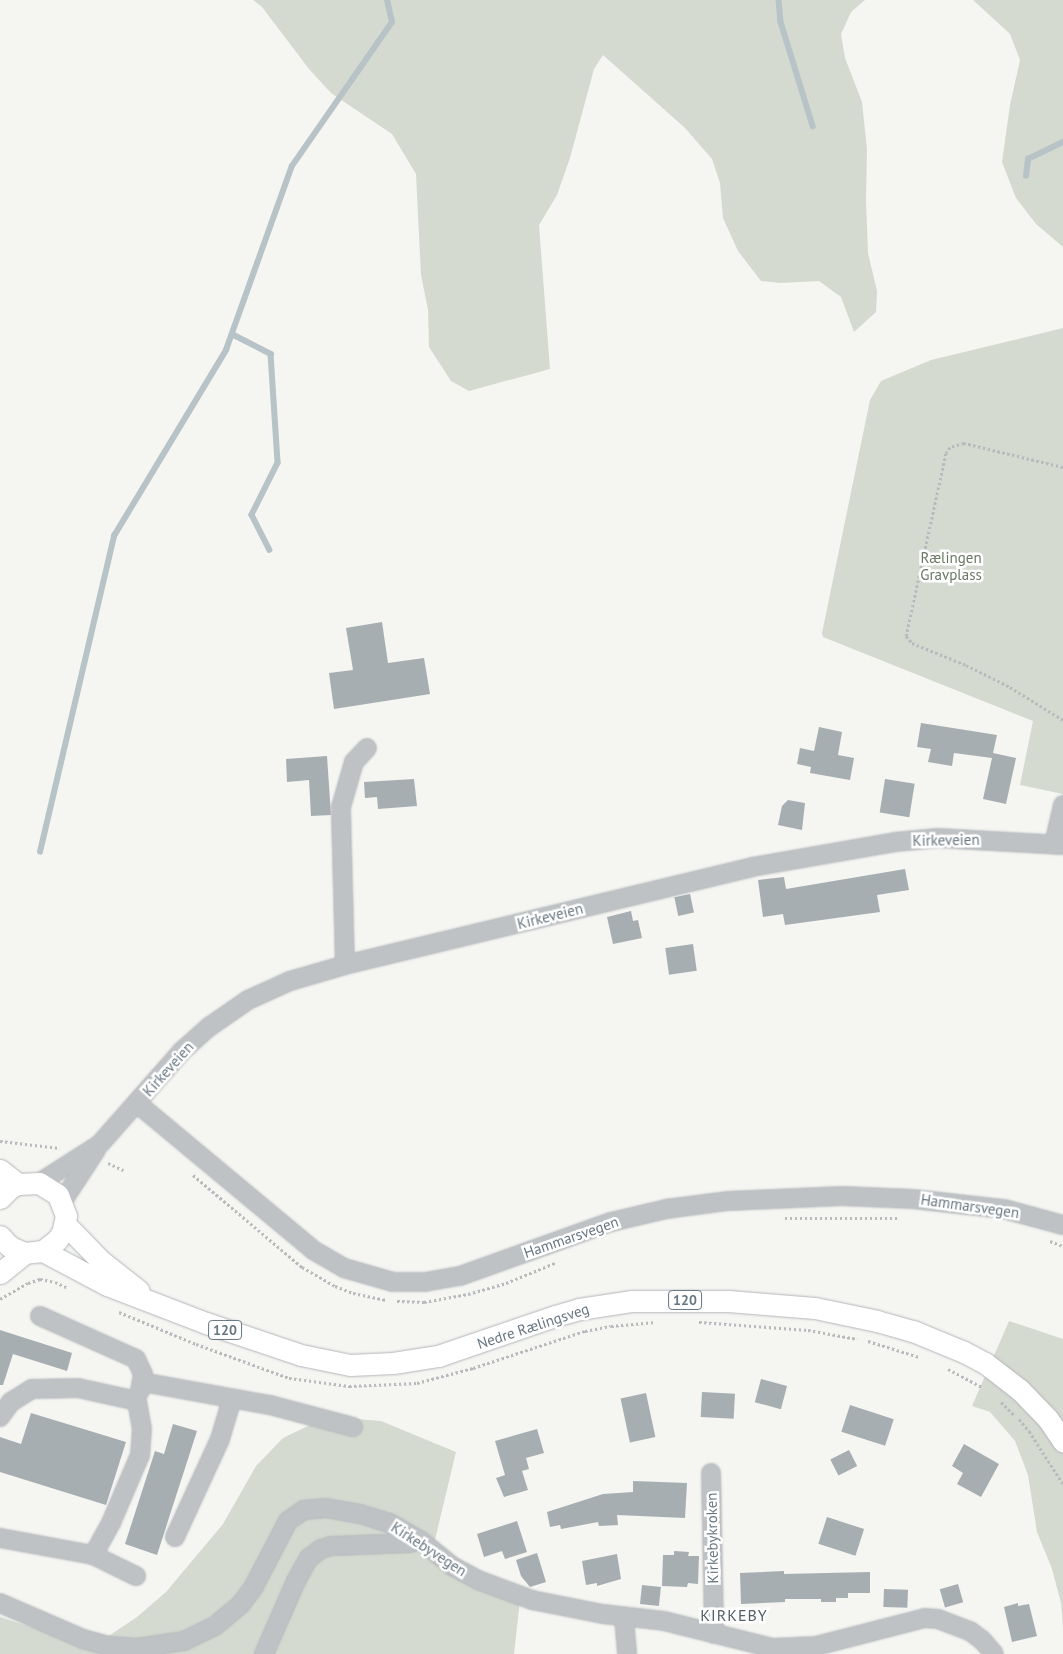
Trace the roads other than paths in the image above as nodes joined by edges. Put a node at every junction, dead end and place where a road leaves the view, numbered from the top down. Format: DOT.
graph roads {
  1 [pos="367,748"];
  2 [pos="1063,805"];
  3 [pos="1058,844"];
  4 [pos="345,966"];
  5 [pos="138,1104"];
  6 [pos="101,1153"];
  7 [pos="0,1170"];
  8 [pos="40,1183"];
  9 [pos="18,1184"];
  10 [pos="0,1198"];
  11 [pos="62,1202"];
  12 [pos="65,1224"];
  13 [pos="1063,1225"];
  14 [pos="0,1236"];
  15 [pos="34,1252"];
  16 [pos="0,1273"];
  17 [pos="152,1301"];
  18 [pos="40,1316"];
  19 [pos="142,1382"];
  20 [pos="232,1399"];
  21 [pos="137,1401"];
  22 [pos="0,1417"];
  23 [pos="353,1427"];
  24 [pos="1063,1441"];
  25 [pos="711,1473"];
  26 [pos="175,1537"];
  27 [pos="0,1538"];
  28 [pos="420,1540"];
  29 [pos="93,1555"];
  30 [pos="136,1576"];
  31 [pos="0,1603"];
  32 [pos="624,1618"];
  33 [pos="714,1634"];
  34 [pos="772,1651"];
  35 [pos="264,1654"];
  36 [pos="627,1654"];
  37 [pos="994,1654"];
  1 -- 4 [label="street"];
  2 -- 3 [label="street"];
  3 -- 4 [label="street, Kirkeveien"];
  4 -- 5 [label="street, Kirkeveien"];
  5 -- 6 [label="street, Kirkeveien"];
  5 -- 13 [label="street, Hammarsvegen"];
  6 -- 8 [label="street, Kirkeveien"];
  6 -- 11 [label="street, Kirkeveien"];
  7 -- 9 [label="main road"];
  8 -- 9 [label="main road"];
  8 -- 11 [label="main road"];
  9 -- 10 [label="main road"];
  11 -- 12 [label="main road"];
  12 -- 15 [label="main road"];
  12 -- 17 [label="main road, Nedre Rælingsveg / 120"];
  14 -- 15 [label="main road, 120"];
  15 -- 16 [label="main road"];
  15 -- 17 [label="main road, Nedre Rælingsveg / 120"];
  17 -- 24 [label="main road, Nedre Rælingsveg / 120"];
  18 -- 19 [label="street"];
  19 -- 20 [label="street"];
  19 -- 21 [label="street"];
  20 -- 23 [label="street"];
  20 -- 26 [label="street"];
  21 -- 22 [label="street"];
  21 -- 29 [label="street"];
  25 -- 33 [label="street, Kirkebykroken"];
  27 -- 29 [label="street"];
  28 -- 31 [label="street, Kirkebyvegen"];
  28 -- 32 [label="street, Kirkebyvegen"];
  28 -- 35 [label="street"];
  29 -- 30 [label="street"];
  32 -- 33 [label="street, Kirkebyvegen"];
  32 -- 36 [label="street"];
  33 -- 34 [label="street, Kirkebyvegen"];
  34 -- 37 [label="street, Kirkebyvegen"];
}
